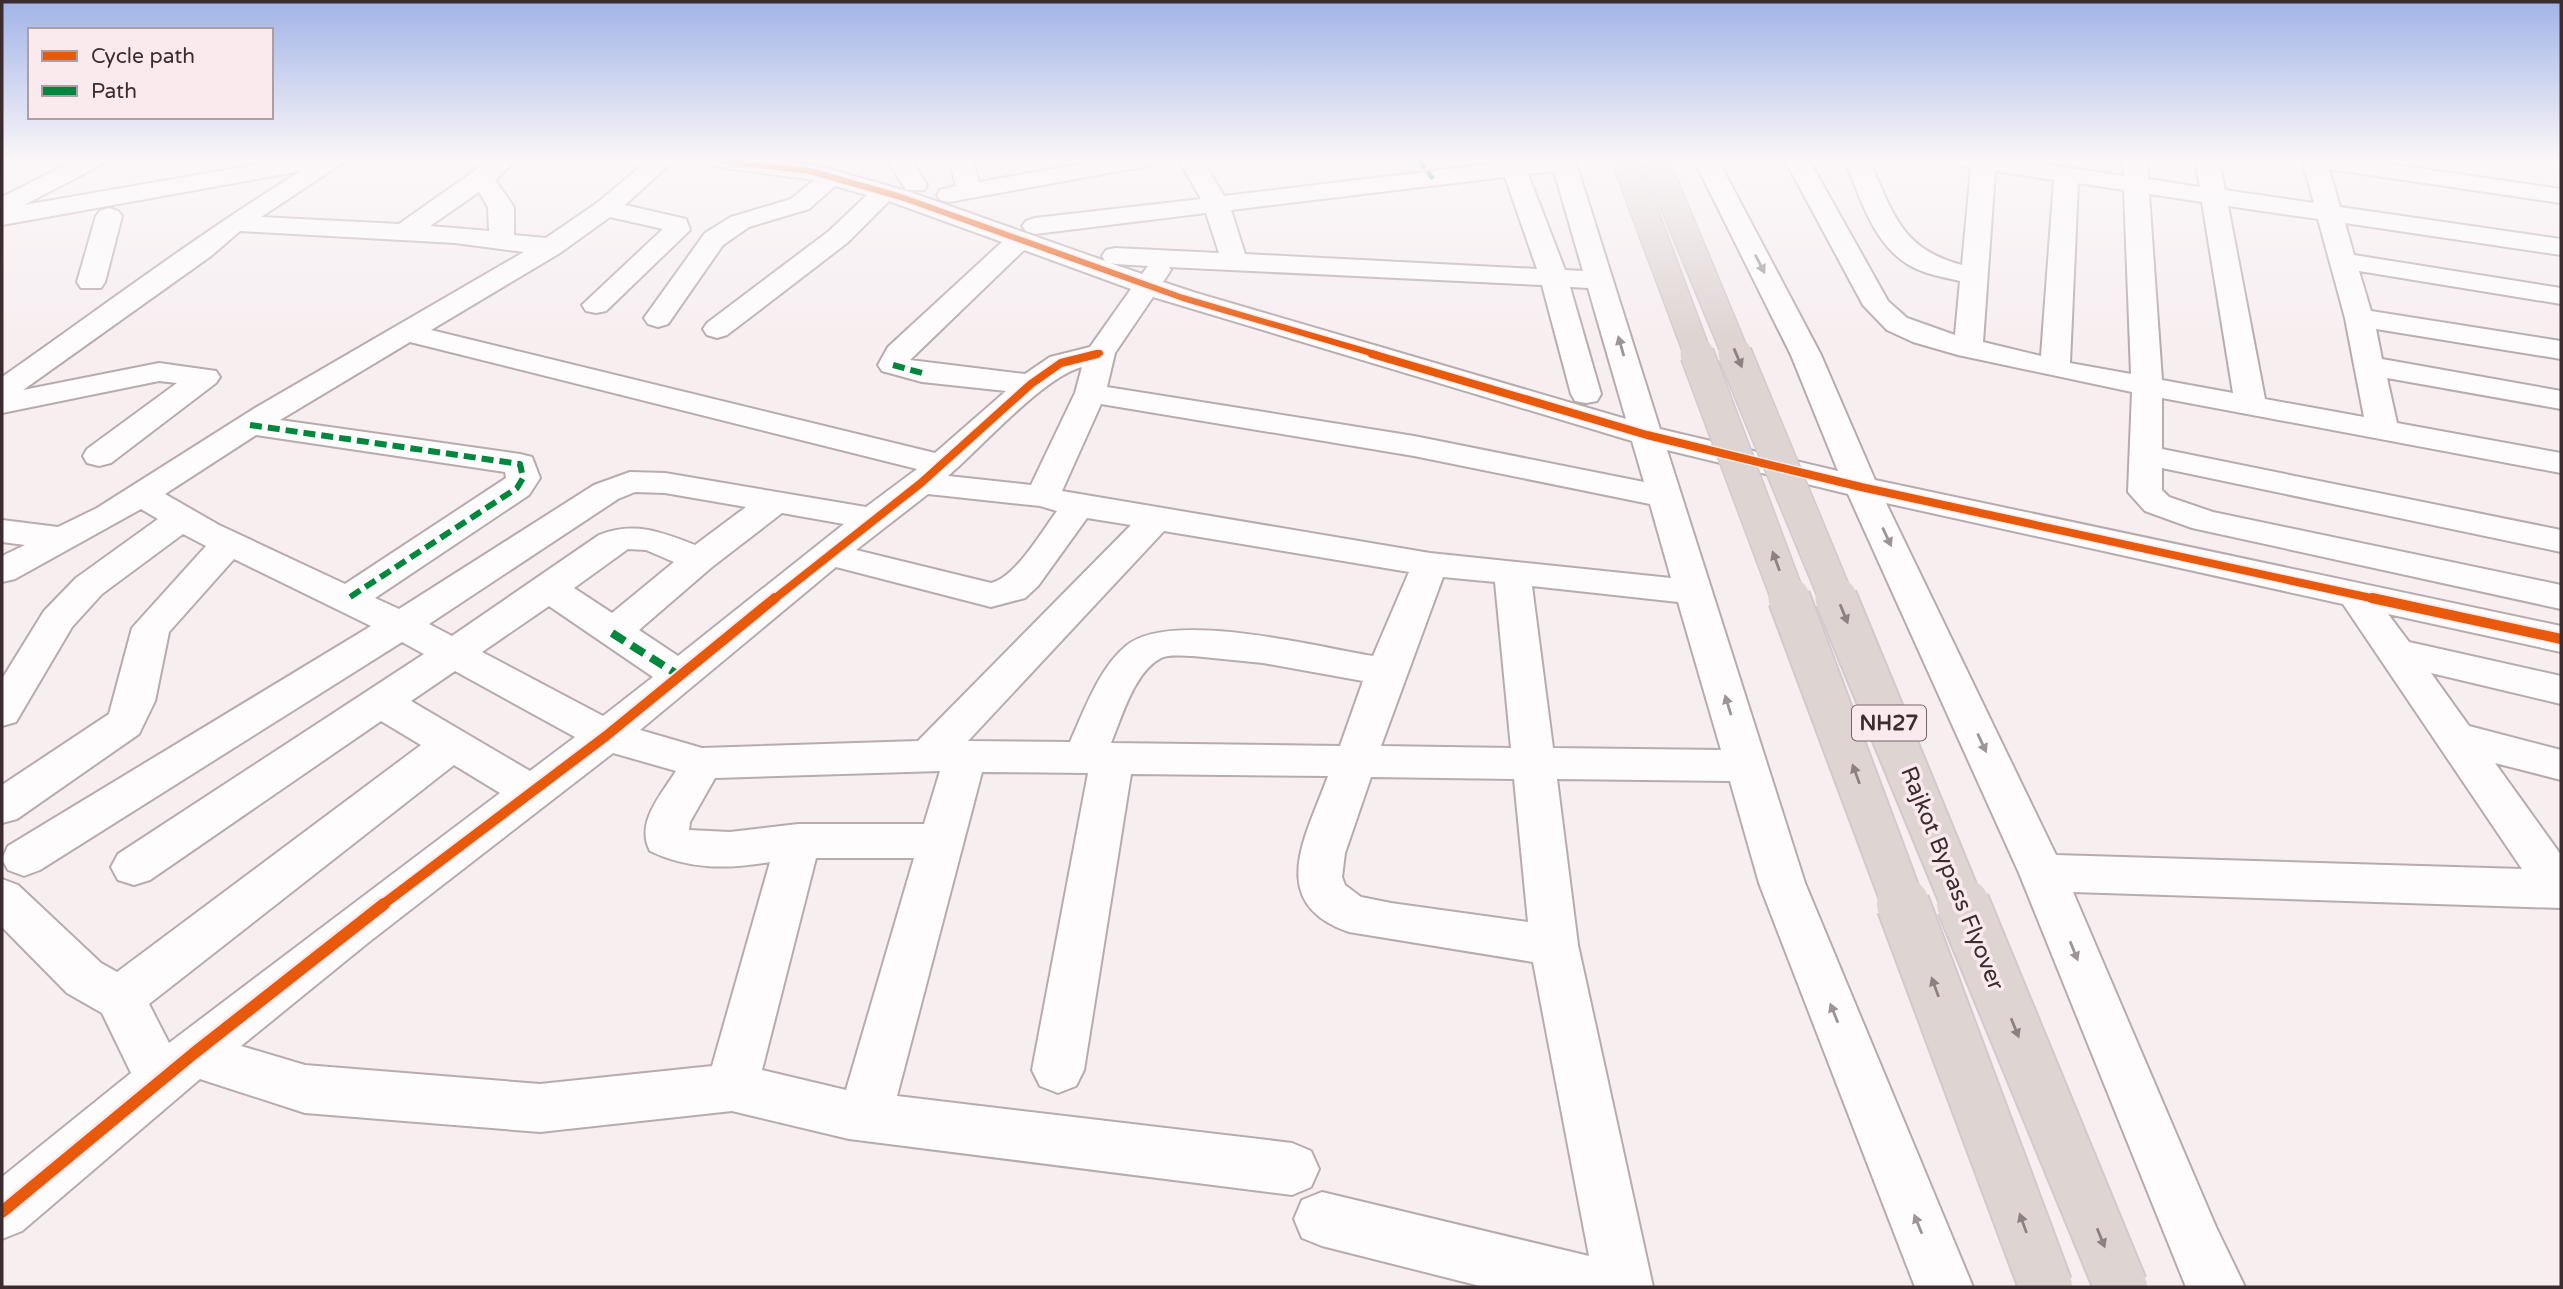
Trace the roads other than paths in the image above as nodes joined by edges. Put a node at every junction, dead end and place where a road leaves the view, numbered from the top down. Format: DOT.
graph roads {
  1 [pos="21,220"];
  2 [pos="108,220"];
  3 [pos="238,220"];
  4 [pos="422,220"];
  5 [pos="506,220"];
  6 [pos="589,220"];
  7 [pos="665,220"];
  8 [pos="746,220"];
  9 [pos="855,220"];
  10 [pos="982,220"];
  11 [pos="1005,220"];
  12 [pos="1111,220"];
  13 [pos="1221,220"];
  14 [pos="1533,220"];
  15 [pos="1583,220"];
  16 [pos="1647,220"];
  17 [pos="1680,220"];
  18 [pos="1737,220"];
  19 [pos="1830,220"];
  20 [pos="1885,220"];
  21 [pos="1976,220"];
  22 [pos="2063,220"];
  23 [pos="2138,220"];
  24 [pos="2218,220"];
  25 [pos="2332,220"];
  26 [pos="2379,220"];
  27 [pos="3,221"];
  28 [pos="234,223"];
  29 [pos="405,232"];
  30 [pos="1027,233"];
  31 [pos="500,240"];
  32 [pos="551,247"];
  33 [pos="2561,247"];
  34 [pos="1115,256"];
  35 [pos="2344,261"];
  36 [pos="1235,263"];
  37 [pos="1974,276"];
  38 [pos="1153,278"];
  39 [pos="1554,278"];
  40 [pos="1601,279"];
  41 [pos="91,282"];
  42 [pos="2561,296"];
  43 [pos="596,305"];
  44 [pos="657,318"];
  45 [pos="2359,318"];
  46 [pos="717,329"];
  47 [pos="404,332"];
  48 [pos="1968,349"];
  49 [pos="2561,350"];
  50 [pos="1100,353"];
  51 [pos="2370,366"];
  52 [pos="2055,369"];
  53 [pos="1031,384"];
  54 [pos="2147,386"];
  55 [pos="1090,393"];
  56 [pos="1586,394"];
  57 [pos="2561,400"];
  58 [pos="3,401"];
  59 [pos="2251,405"];
  60 [pos="1643,422"];
  61 [pos="250,425"];
  62 [pos="2382,429"];
  63 [pos="2145,455"];
  64 [pos="99,456"];
  65 [pos="2561,463"];
  66 [pos="932,474"];
  67 [pos="1857,477"];
  68 [pos="141,495"];
  69 [pos="1043,496"];
  70 [pos="1666,497"];
  71 [pos="774,503"];
  72 [pos="1077,506"];
  73 [pos="1157,517"];
  74 [pos="181,518"];
  75 [pos="873,519"];
  76 [pos="2,531"];
  77 [pos="64,539"];
  78 [pos="2561,541"];
  79 [pos="229,543"];
  80 [pos="829,554"];
  81 [pos="699,559"];
  82 [pos="1430,564"];
  83 [pos="2,571"];
  84 [pos="1512,573"];
  85 [pos="549,589"];
  86 [pos="1695,592"];
  87 [pos="2355,594"];
  88 [pos="2561,597"];
  89 [pos="347,599"];
  90 [pos="2561,621"];
  91 [pos="401,625"];
  92 [pos="611,633"];
  93 [pos="2561,639"];
  94 [pos="452,652"];
  95 [pos="2395,652"];
  96 [pos="1386,672"];
  97 [pos="680,676"];
  98 [pos="2561,690"];
  99 [pos="379,701"];
  100 [pos="2,712"];
  101 [pos="606,736"];
  102 [pos="2454,737"];
  103 [pos="452,744"];
  104 [pos="947,756"];
  105 [pos="1097,759"];
  106 [pos="1357,761"];
  107 [pos="1533,763"];
  108 [pos="702,764"];
  109 [pos="2561,765"];
  110 [pos="1746,766"];
  111 [pos="532,792"];
  112 [pos="2,807"];
  113 [pos="798,841"];
  114 [pos="942,841"];
  115 [pos="134,867"];
  116 [pos="2042,873"];
  117 [pos="13,878"];
  118 [pos="2561,889"];
  119 [pos="1554,945"];
  120 [pos="120,998"];
  121 [pos="1058,1070"];
  122 [pos="160,1081"];
  123 [pos="732,1087"];
  124 [pos="865,1116"];
  125 [pos="1292,1169"];
  126 [pos="14,1202"];
  127 [pos="1322,1219"];
  128 [pos="1598,1287"];
  129 [pos="1624,1287"];
  130 [pos="1944,1287"];
  131 [pos="2046,1287"];
  132 [pos="2121,1287"];
  133 [pos="2216,1287"];
  1 -- 27 [label="street"];
  2 -- 41 [label="street"];
  3 -- 28 [label="street"];
  4 -- 29 [label="street"];
  5 -- 31 [label="street"];
  6 -- 32 [label="street"];
  7 -- 43 [label="street"];
  8 -- 44 [label="street"];
  9 -- 46 [label="street"];
  10 -- 30 [label="street"];
  11 -- 30 [label="street"];
  12 -- 30 [label="street"];
  13 -- 36 [label="street"];
  14 -- 39 [label="street"];
  15 -- 40 [label="street"];
  131 -- 16 [label="highway, NH27, one-way, bridge"];
  17 -- 132 [label="highway, Rajkot Bypass Flyover / NH27, one-way, bridge"];
  18 -- 67 [label="street, one-way"];
  19 -- 48 [label="street"];
  20 -- 37 [label="street"];
  21 -- 37 [label="street"];
  22 -- 52 [label="street"];
  23 -- 54 [label="street"];
  24 -- 59 [label="street"];
  25 -- 35 [label="street"];
  26 -- 33 [label="street"];
  28 -- 29 [label="street"];
  28 -- 58 [label="street"];
  29 -- 31 [label="street"];
  30 -- 34 [label="street"];
  30 -- 38 [label="street"];
  30 -- 53 [label="street"];
  31 -- 32 [label="street"];
  32 -- 47 [label="street"];
  34 -- 36 [label="street"];
  34 -- 38 [label="street"];
  35 -- 42 [label="street"];
  35 -- 45 [label="street"];
  36 -- 39 [label="street"];
  37 -- 48 [label="street"];
  38 -- 50 [label="street"];
  38 -- 56 [label="street"];
  38 -- 60 [label="street"];
  39 -- 40 [label="street"];
  39 -- 56 [label="street"];
  60 -- 40 [label="street, one-way"];
  45 -- 49 [label="street"];
  45 -- 51 [label="street"];
  47 -- 61 [label="street"];
  47 -- 66 [label="street"];
  48 -- 52 [label="street"];
  50 -- 53 [label="street"];
  50 -- 55 [label="street"];
  51 -- 57 [label="street"];
  51 -- 62 [label="street"];
  52 -- 54 [label="street"];
  53 -- 66 [label="street"];
  54 -- 59 [label="street"];
  54 -- 63 [label="street"];
  55 -- 69 [label="street"];
  55 -- 70 [label="street"];
  56 -- 60 [label="street"];
  58 -- 64 [label="street"];
  59 -- 62 [label="street"];
  60 -- 67 [label="street"];
  60 -- 70 [label="street"];
  61 -- 68 [label="street"];
  61 -- 89 [label="street"];
  62 -- 65 [label="street"];
  63 -- 78 [label="street"];
  63 -- 88 [label="street"];
  66 -- 69 [label="street"];
  66 -- 75 [label="street"];
  67 -- 87 [label="street"];
  67 -- 90 [label="street"];
  67 -- 116 [label="street, one-way"];
  68 -- 74 [label="street"];
  68 -- 77 [label="street"];
  69 -- 72 [label="street"];
  70 -- 86 [label="street"];
  71 -- 75 [label="street"];
  71 -- 81 [label="street"];
  71 -- 91 [label="street"];
  72 -- 73 [label="street"];
  72 -- 80 [label="street"];
  73 -- 82 [label="street"];
  73 -- 104 [label="street"];
  74 -- 79 [label="street"];
  74 -- 100 [label="street"];
  75 -- 80 [label="street"];
  76 -- 77 [label="street"];
  77 -- 83 [label="street"];
  79 -- 89 [label="street"];
  79 -- 112 [label="street"];
  80 -- 97 [label="street"];
  81 -- 85 [label="street"];
  81 -- 92 [label="street"];
  82 -- 84 [label="street"];
  82 -- 96 [label="street"];
  84 -- 86 [label="street"];
  84 -- 107 [label="street"];
  85 -- 92 [label="street"];
  85 -- 94 [label="street"];
  110 -- 86 [label="street, one-way"];
  87 -- 93 [label="street"];
  87 -- 95 [label="street"];
  89 -- 91 [label="street"];
  91 -- 94 [label="street"];
  91 -- 117 [label="street"];
  92 -- 97 [label="street"];
  94 -- 99 [label="street"];
  94 -- 101 [label="street"];
  95 -- 98 [label="street"];
  95 -- 102 [label="street"];
  96 -- 105 [label="street"];
  96 -- 106 [label="street"];
  97 -- 101 [label="street"];
  99 -- 103 [label="street"];
  99 -- 115 [label="street"];
  101 -- 108 [label="street"];
  101 -- 111 [label="street"];
  102 -- 109 [label="street"];
  102 -- 118 [label="street"];
  103 -- 111 [label="street"];
  103 -- 120 [label="street"];
  104 -- 105 [label="street"];
  104 -- 108 [label="street"];
  104 -- 114 [label="street"];
  105 -- 106 [label="street"];
  105 -- 121 [label="street"];
  106 -- 107 [label="street"];
  106 -- 119 [label="street"];
  107 -- 110 [label="street"];
  107 -- 119 [label="street"];
  108 -- 113 [label="street"];
  130 -- 110 [label="street, one-way"];
  111 -- 122 [label="street"];
  113 -- 114 [label="street"];
  113 -- 123 [label="street"];
  114 -- 124 [label="street"];
  116 -- 118 [label="street"];
  116 -- 133 [label="street, one-way"];
  117 -- 120 [label="street"];
  119 -- 129 [label="street"];
  120 -- 122 [label="street"];
  122 -- 123 [label="street"];
  122 -- 126 [label="street"];
  123 -- 124 [label="street"];
  124 -- 125 [label="street"];
  127 -- 128 [label="street"];
}
